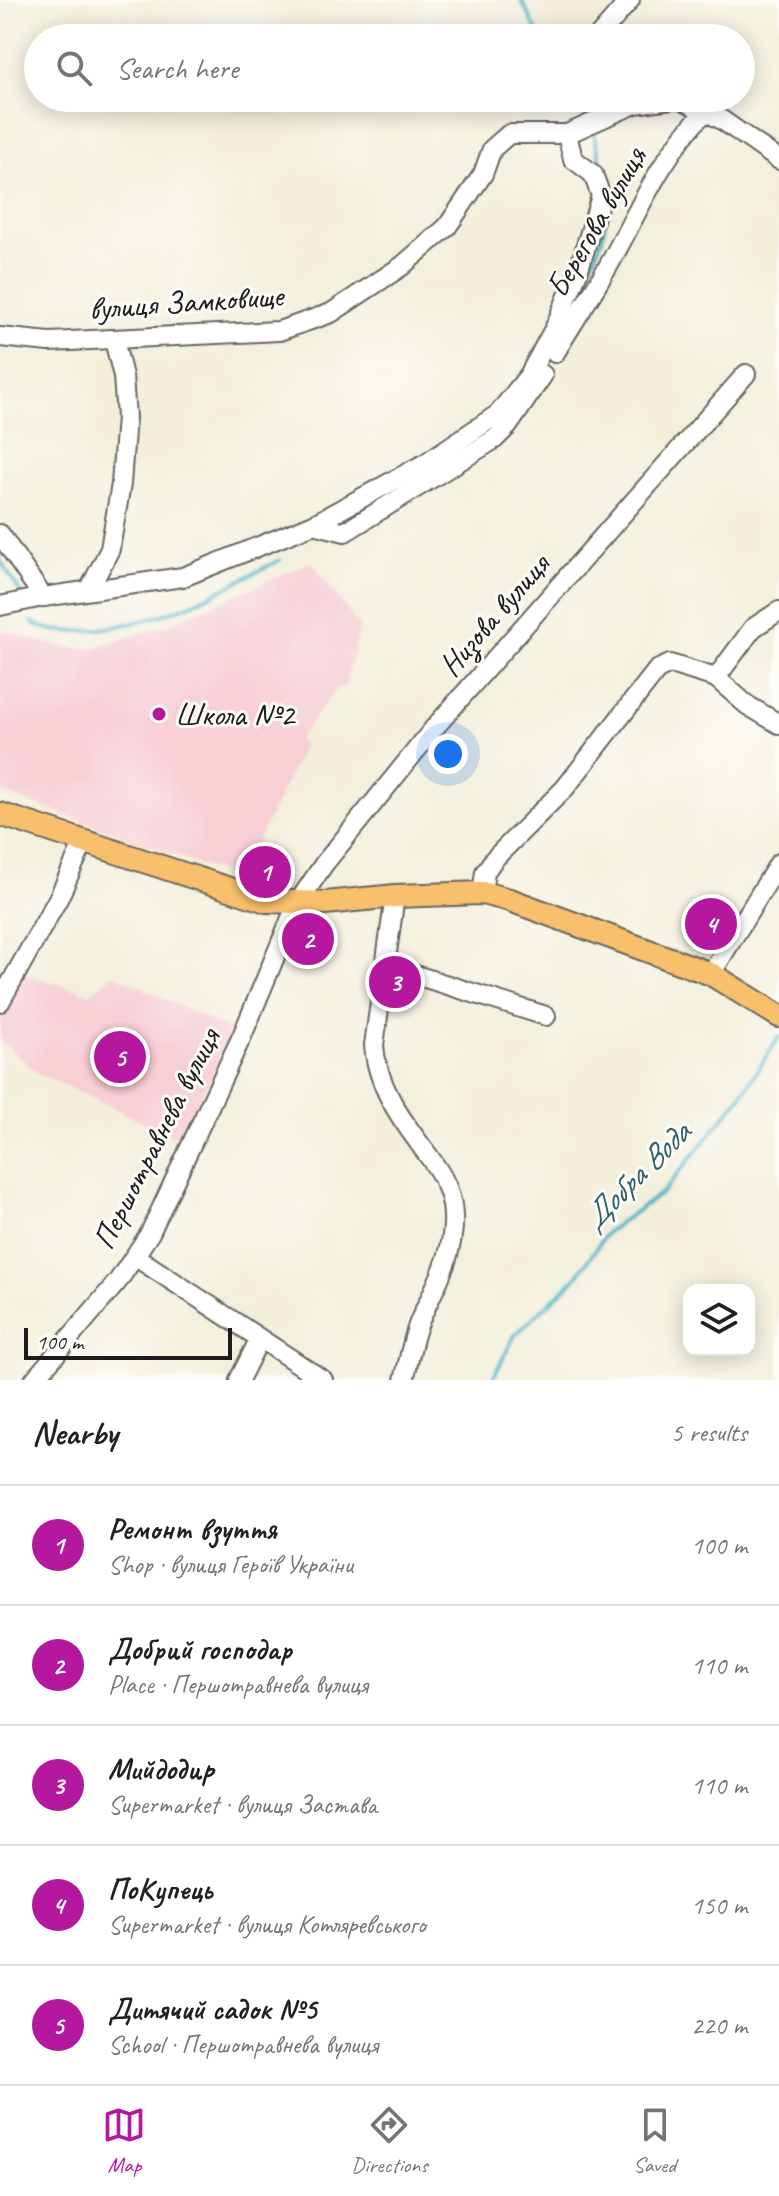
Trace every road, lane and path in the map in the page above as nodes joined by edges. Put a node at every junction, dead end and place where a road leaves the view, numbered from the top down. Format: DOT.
graph roads {
  1 [pos="630,0"];
  2 [pos="609,24"];
  3 [pos="617,112"];
  4 [pos="705,112"];
  5 [pos="708,112"];
  6 [pos="567,134"];
  7 [pos="779,160"];
  8 [pos="0,337"];
  9 [pos="114,340"];
  10 [pos="538,372"];
  11 [pos="746,374"];
  12 [pos="0,534"];
  13 [pos="89,590"];
  14 [pos="43,597"];
  15 [pos="0,606"];
  16 [pos="779,611"];
  17 [pos="716,678"];
  18 [pos="779,724"];
  19 [pos="0,814"];
  20 [pos="84,842"];
  21 [pos="779,863"];
  22 [pos="482,893"];
  23 [pos="395,896"];
  24 [pos="297,904"];
  25 [pos="384,965"];
  26 [pos="711,974"];
  27 [pos="0,1002"];
  28 [pos="774,1012"];
  29 [pos="546,1016"];
  30 [pos="136,1257"];
  31 [pos="259,1340"];
  32 [pos="34,1380"];
  33 [pos="239,1380"];
  34 [pos="323,1380"];
  35 [pos="404,1380"];
  1 -- 2 [label="street"];
  3 -- 6 [label="street"];
  4 -- 10 [label="street, Берегова вулиця"];
  5 -- 7 [label="street"];
  6 -- 9 [label="street, вулиця Замковище"];
  6 -- 10 [label="street, Берегова вулиця"];
  8 -- 9 [label="street, вулиця Замковище"];
  9 -- 13 [label="street"];
  10 -- 13 [label="street, Берегова вулиця"];
  11 -- 24 [label="street, Низова вулиця"];
  12 -- 14 [label="street"];
  13 -- 14 [label="street, Берегова вулиця"];
  14 -- 15 [label="street, Берегова вулиця"];
  16 -- 17 [label="street"];
  17 -- 18 [label="street"];
  17 -- 22 [label="street"];
  19 -- 20 [label="main road"];
  20 -- 24 [label="main road"];
  20 -- 27 [label="street"];
  21 -- 26 [label="street"];
  22 -- 23 [label="main road"];
  22 -- 26 [label="main road"];
  23 -- 24 [label="main road"];
  23 -- 25 [label="street"];
  24 -- 30 [label="street, Першотравнева вулиця"];
  25 -- 29 [label="street"];
  25 -- 35 [label="street"];
  26 -- 28 [label="main road"];
  30 -- 31 [label="street"];
  30 -- 32 [label="street, Першотравнева вулиця"];
  31 -- 33 [label="street"];
  31 -- 34 [label="street"];
}
